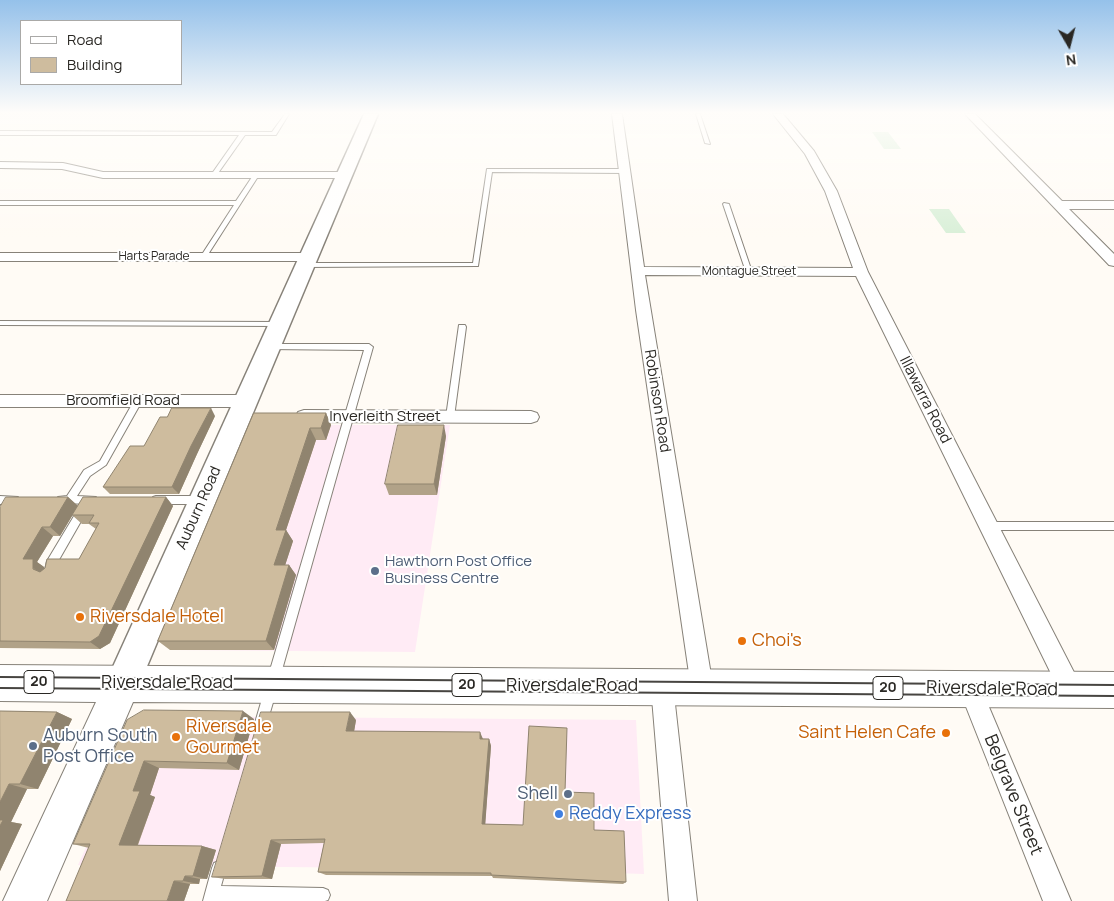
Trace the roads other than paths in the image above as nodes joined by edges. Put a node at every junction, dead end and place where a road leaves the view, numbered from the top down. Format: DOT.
graph roads {
  1 [pos="227,156"];
  2 [pos="352,156"];
  3 [pos="623,156"];
  4 [pos="812,156"];
  5 [pos="1011,156"];
  6 [pos="0,166"];
  7 [pos="625,172"];
  8 [pos="214,175"];
  9 [pos="256,175"];
  10 [pos="344,175"];
  11 [pos="0,203"];
  12 [pos="238,204"];
  13 [pos="726,204"];
  14 [pos="1059,205"];
  15 [pos="1114,205"];
  16 [pos="0,256"];
  17 [pos="204,256"];
  18 [pos="307,261"];
  19 [pos="1114,262"];
  20 [pos="638,271"];
  21 [pos="749,272"];
  22 [pos="861,272"];
  23 [pos="0,323"];
  24 [pos="280,324"];
  25 [pos="462,327"];
  26 [pos="270,347"];
  27 [pos="0,402"];
  28 [pos="138,402"];
  29 [pos="247,411"];
  30 [pos="291,416"];
  31 [pos="349,416"];
  32 [pos="450,417"];
  33 [pos="531,418"];
  34 [pos="0,500"];
  35 [pos="26,500"];
  36 [pos="53,500"];
  37 [pos="70,500"];
  38 [pos="88,500"];
  39 [pos="106,500"];
  40 [pos="142,500"];
  41 [pos="203,500"];
  42 [pos="988,526"];
  43 [pos="1114,526"];
  44 [pos="50,574"];
  45 [pos="0,682"];
  46 [pos="123,683"];
  47 [pos="272,684"];
  48 [pos="662,686"];
  49 [pos="702,687"];
  50 [pos="970,689"];
  51 [pos="1070,690"];
  52 [pos="1114,690"];
  53 [pos="258,734"];
  54 [pos="223,856"];
  55 [pos="323,895"];
  56 [pos="211,897"];
  57 [pos="25,901"];
  58 [pos="683,901"];
  59 [pos="1057,901"];
  1 -- 8 [label="lane"];
  2 -- 10 [label="main road, Auburn Road"];
  3 -- 7 [label="street, Robinson Road"];
  4 -- 22 [label="street, Illawarra Road"];
  5 -- 14 [label="street"];
  6 -- 8 [label="street"];
  7 -- 18 [label="lane"];
  7 -- 20 [label="street, Robinson Road"];
  8 -- 9 [label="street"];
  9 -- 10 [label="street"];
  9 -- 12 [label="lane"];
  10 -- 18 [label="main road, Auburn Road"];
  11 -- 12 [label="lane"];
  12 -- 17 [label="lane"];
  13 -- 21 [label="lane"];
  14 -- 15 [label="street"];
  14 -- 19 [label="street"];
  16 -- 17 [label="street, Harts Parade"];
  17 -- 18 [label="street, Harts Parade"];
  18 -- 24 [label="main road, Auburn Road"];
  20 -- 21 [label="street, Montague Street"];
  20 -- 49 [label="street, Robinson Road"];
  21 -- 22 [label="street, Montague Street"];
  22 -- 42 [label="street, Illawarra Road"];
  23 -- 24 [label="lane"];
  24 -- 26 [label="main road, Auburn Road"];
  25 -- 32 [label="lane"];
  26 -- 29 [label="main road, Auburn Road"];
  26 -- 31 [label="lane"];
  27 -- 28 [label="street, Broomfield Road"];
  28 -- 29 [label="street, Broomfield Road"];
  28 -- 37 [label="lane"];
  29 -- 41 [label="main road, Auburn Road"];
  30 -- 31 [label="street, Inverleith Street"];
  31 -- 32 [label="street, Inverleith Street"];
  31 -- 47 [label="lane"];
  32 -- 33 [label="street, Inverleith Street"];
  34 -- 35 [label="lane"];
  36 -- 37 [label="lane"];
  37 -- 38 [label="lane"];
  38 -- 39 [label="lane"];
  38 -- 44 [label="lane"];
  40 -- 41 [label="lane"];
  41 -- 46 [label="main road, Auburn Road"];
  42 -- 43 [label="lane"];
  42 -- 51 [label="street, Illawarra Road"];
  45 -- 46 [label="main road, Riversdale Road / 20"];
  46 -- 47 [label="main road, Riversdale Road / 20"];
  46 -- 57 [label="main road, Auburn Road"];
  47 -- 48 [label="main road, Riversdale Road / 20"];
  47 -- 53 [label="lane"];
  48 -- 49 [label="main road, Riversdale Road / 20"];
  48 -- 58 [label="street"];
  49 -- 50 [label="main road, Riversdale Road / 20"];
  50 -- 51 [label="main road, Riversdale Road / 20"];
  50 -- 59 [label="street, Belgrave Street"];
  51 -- 52 [label="main road, Riversdale Road / 20"];
  54 -- 56 [label="lane"];
  55 -- 56 [label="lane"];
}
